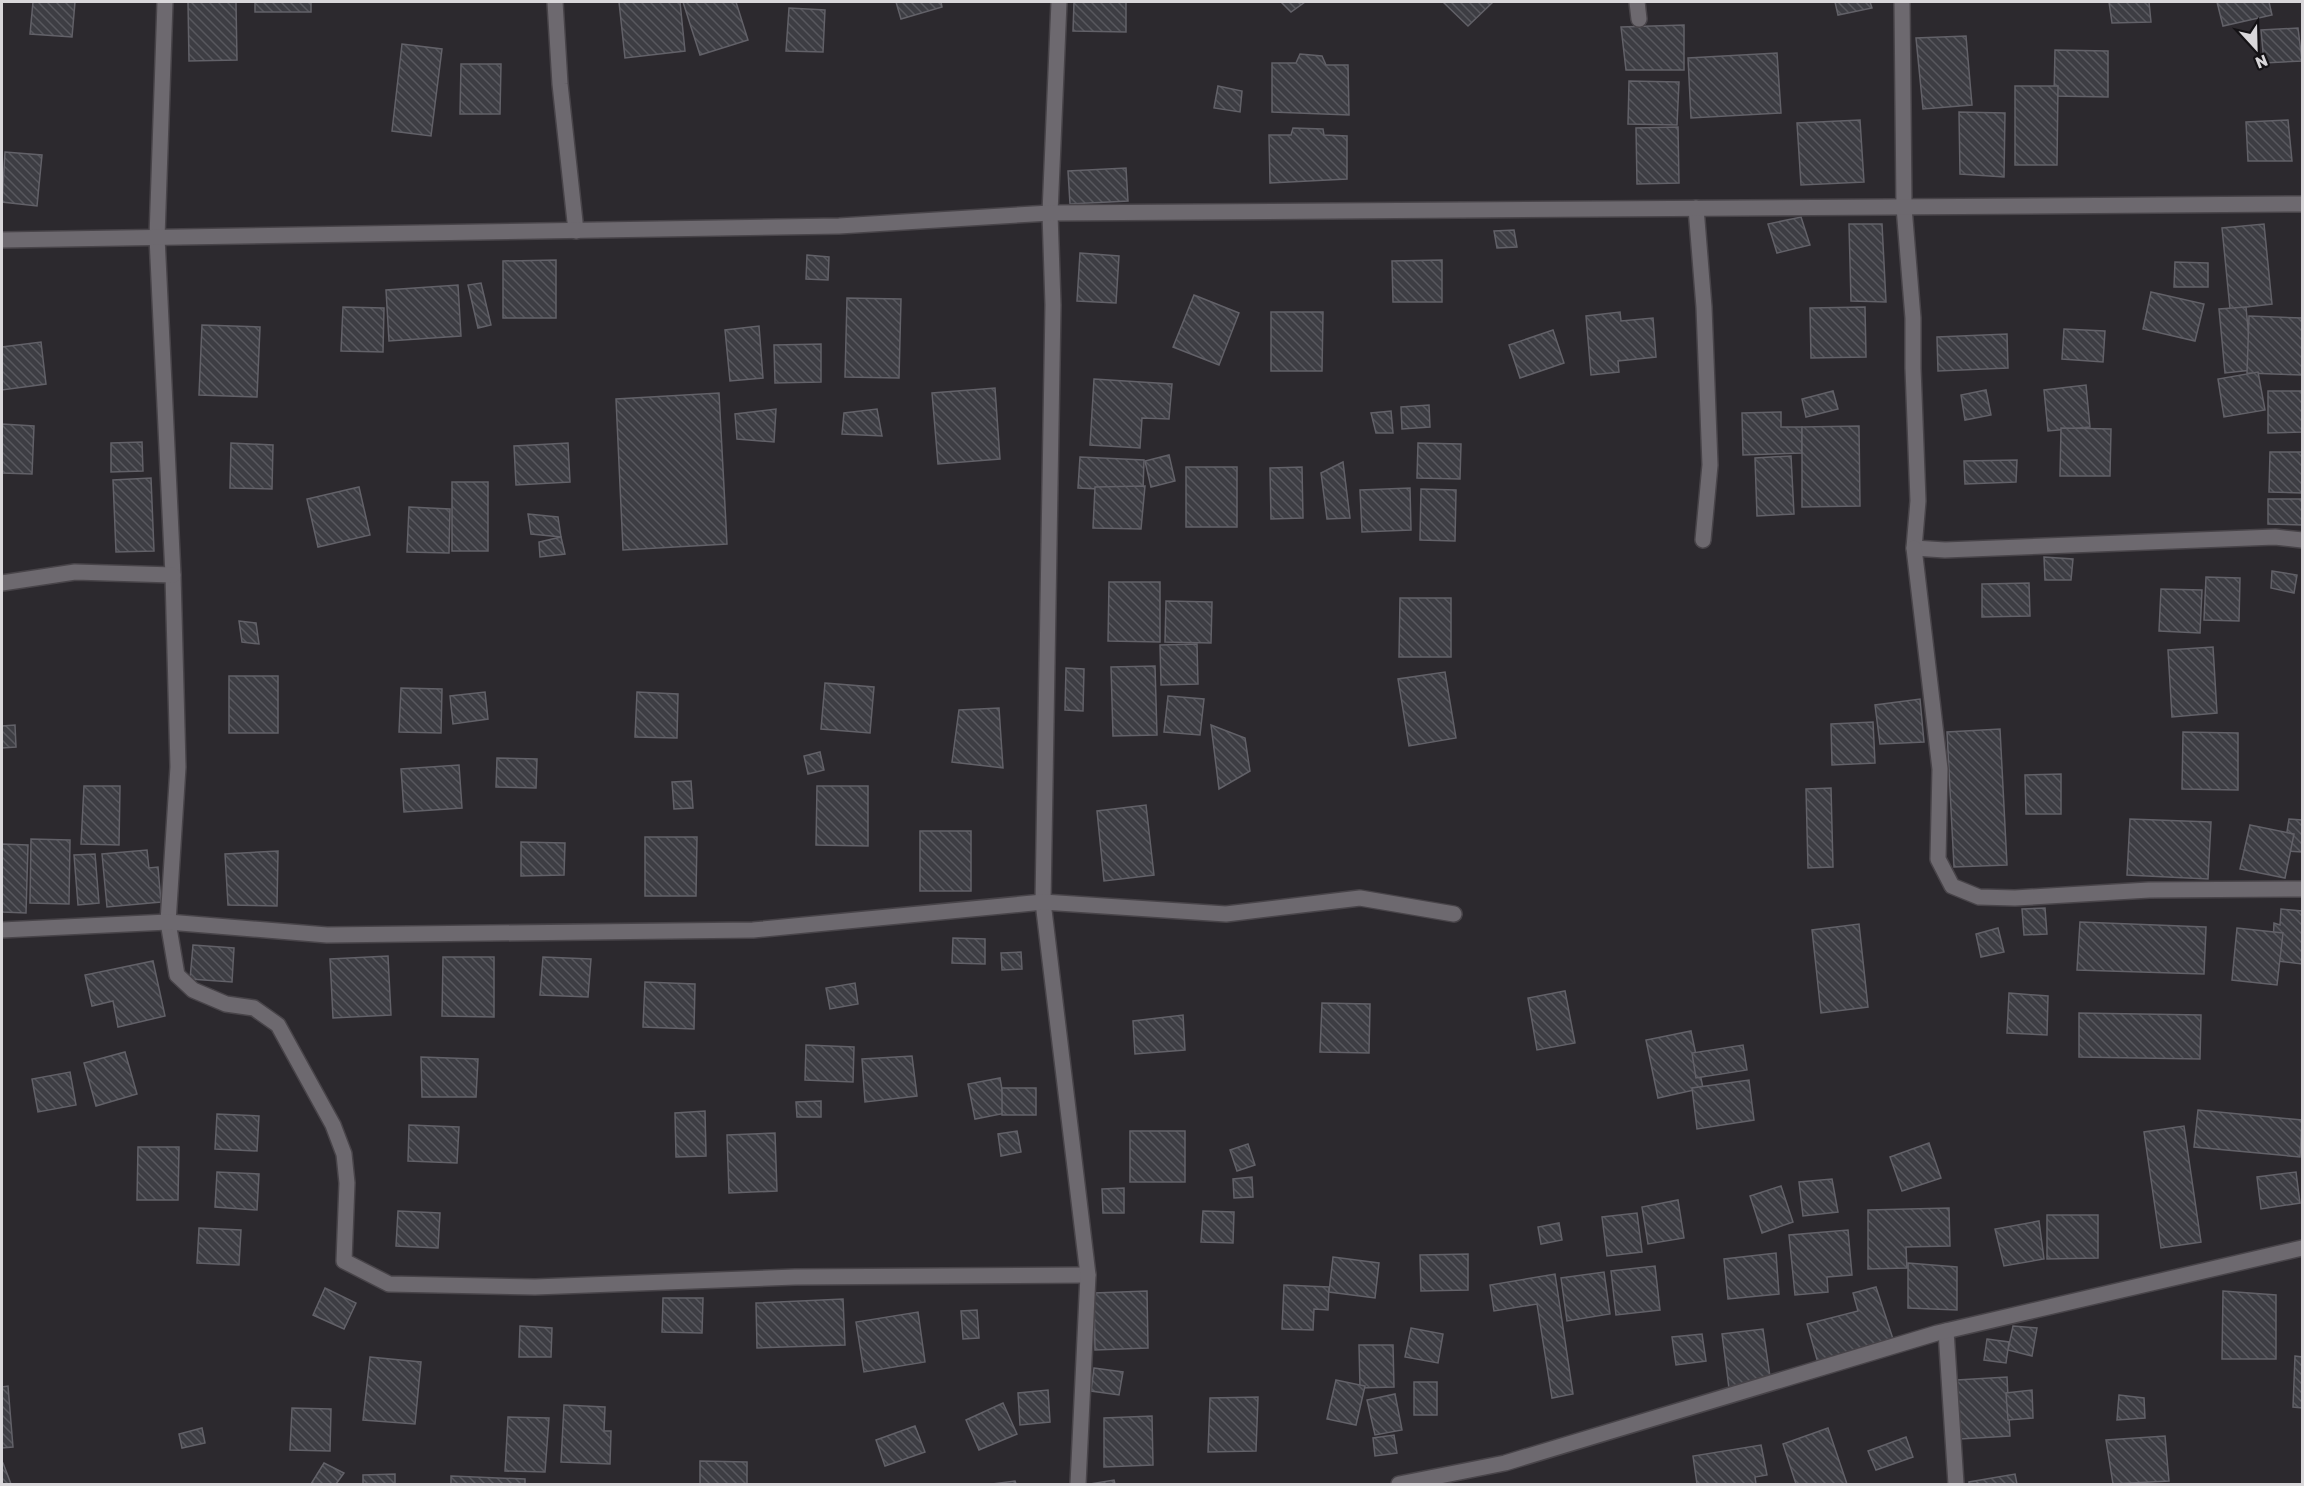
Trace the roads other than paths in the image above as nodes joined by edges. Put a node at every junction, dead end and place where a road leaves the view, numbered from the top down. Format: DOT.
graph roads {
  1 [pos="165,2"];
  2 [pos="555,2"];
  3 [pos="1059,2"];
  4 [pos="1637,2"];
  5 [pos="1902,2"];
  6 [pos="1639,19"];
  7 [pos="2302,204"];
  8 [pos="1904,207"];
  9 [pos="1696,208"];
  10 [pos="1050,213"];
  11 [pos="576,231"];
  12 [pos="157,237"];
  13 [pos="2,240"];
  14 [pos="1703,540"];
  15 [pos="2302,540"];
  16 [pos="1914,548"];
  17 [pos="173,575"];
  18 [pos="2,583"];
  19 [pos="2302,889"];
  20 [pos="1042,902"];
  21 [pos="1454,914"];
  22 [pos="168,922"];
  23 [pos="2,930"];
  24 [pos="2302,1248"];
  25 [pos="1088,1275"];
  26 [pos="1946,1331"];
  27 [pos="1078,1485"];
  28 [pos="1400,1485"];
  29 [pos="1956,1485"];
  1 -- 12 [label="street"];
  2 -- 11 [label="street"];
  3 -- 10 [label="street"];
  4 -- 6 [label="street"];
  5 -- 8 [label="street"];
  7 -- 8 [label="street"];
  8 -- 9 [label="street"];
  8 -- 16 [label="street"];
  9 -- 10 [label="street"];
  9 -- 14 [label="street"];
  10 -- 11 [label="street"];
  10 -- 20 [label="street"];
  11 -- 12 [label="street"];
  12 -- 13 [label="street"];
  12 -- 17 [label="street"];
  15 -- 16 [label="street"];
  16 -- 19 [label="street"];
  17 -- 18 [label="street"];
  17 -- 22 [label="street"];
  20 -- 21 [label="street"];
  20 -- 22 [label="street"];
  20 -- 25 [label="street"];
  22 -- 23 [label="street"];
  22 -- 25 [label="street"];
  24 -- 26 [label="street"];
  25 -- 27 [label="street"];
  26 -- 28 [label="street"];
  26 -- 29 [label="street"];
}
